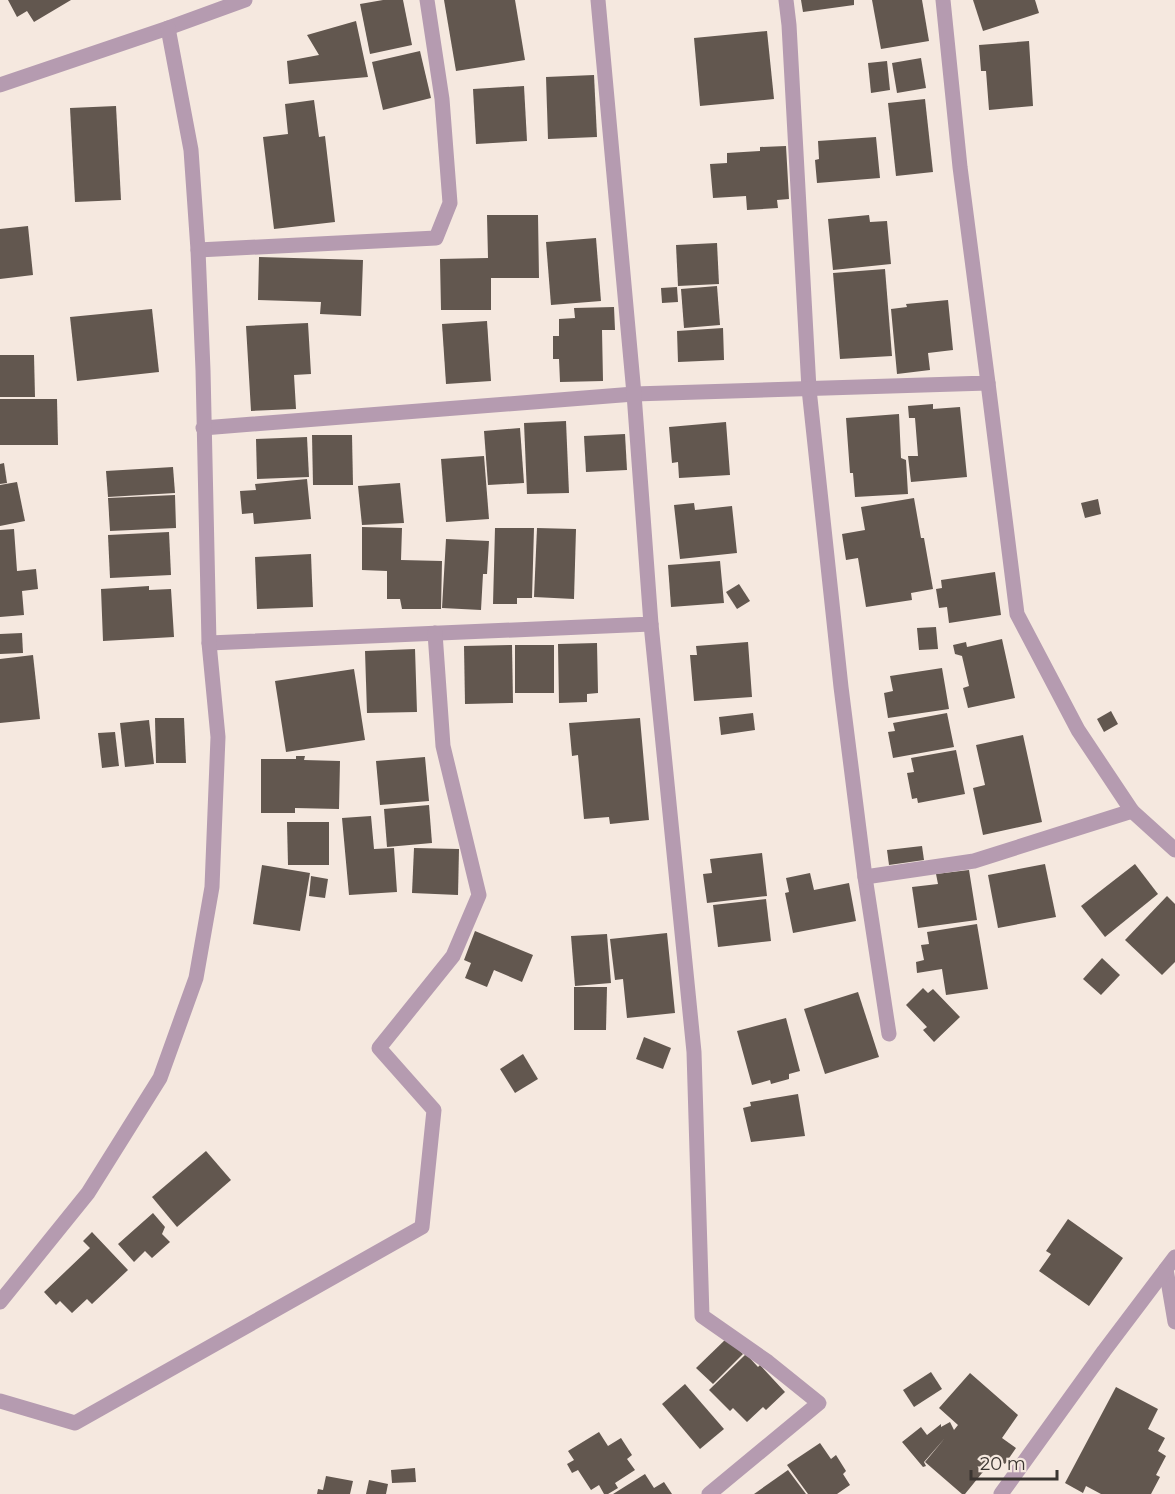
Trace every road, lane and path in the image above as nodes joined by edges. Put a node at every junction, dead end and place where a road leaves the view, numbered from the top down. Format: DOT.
graph roads {
  1 [pos="245,0"];
  2 [pos="427,0"];
  3 [pos="598,0"];
  4 [pos="786,0"];
  5 [pos="942,0"];
  6 [pos="222,4"];
  7 [pos="168,28"];
  8 [pos="0,85"];
  9 [pos="198,250"];
  10 [pos="988,383"];
  11 [pos="809,389"];
  12 [pos="634,394"];
  13 [pos="203,428"];
  14 [pos="651,624"];
  15 [pos="435,633"];
  16 [pos="209,643"];
  17 [pos="1132,812"];
  18 [pos="1175,850"];
  19 [pos="865,877"];
  20 [pos="889,1034"];
  21 [pos="1170,1263"];
  22 [pos="0,1302"];
  23 [pos="1175,1322"];
  24 [pos="0,1401"];
  25 [pos="710,1494"];
  26 [pos="1001,1494"];
  1 -- 6 [label="street"];
  2 -- 9 [label="street"];
  3 -- 12 [label="street"];
  4 -- 11 [label="street"];
  5 -- 10 [label="street"];
  6 -- 7 [label="street"];
  7 -- 8 [label="street"];
  7 -- 9 [label="street"];
  9 -- 13 [label="street"];
  10 -- 11 [label="street"];
  10 -- 17 [label="street"];
  11 -- 12 [label="street"];
  11 -- 19 [label="street"];
  12 -- 13 [label="street"];
  12 -- 14 [label="street"];
  13 -- 16 [label="street"];
  14 -- 15 [label="street"];
  14 -- 25 [label="street"];
  15 -- 16 [label="street"];
  15 -- 24 [label="street"];
  16 -- 22 [label="street"];
  17 -- 18 [label="street"];
  17 -- 19 [label="street"];
  19 -- 20 [label="street"];
  21 -- 23 [label="street"];
  21 -- 26 [label="street"];
}
